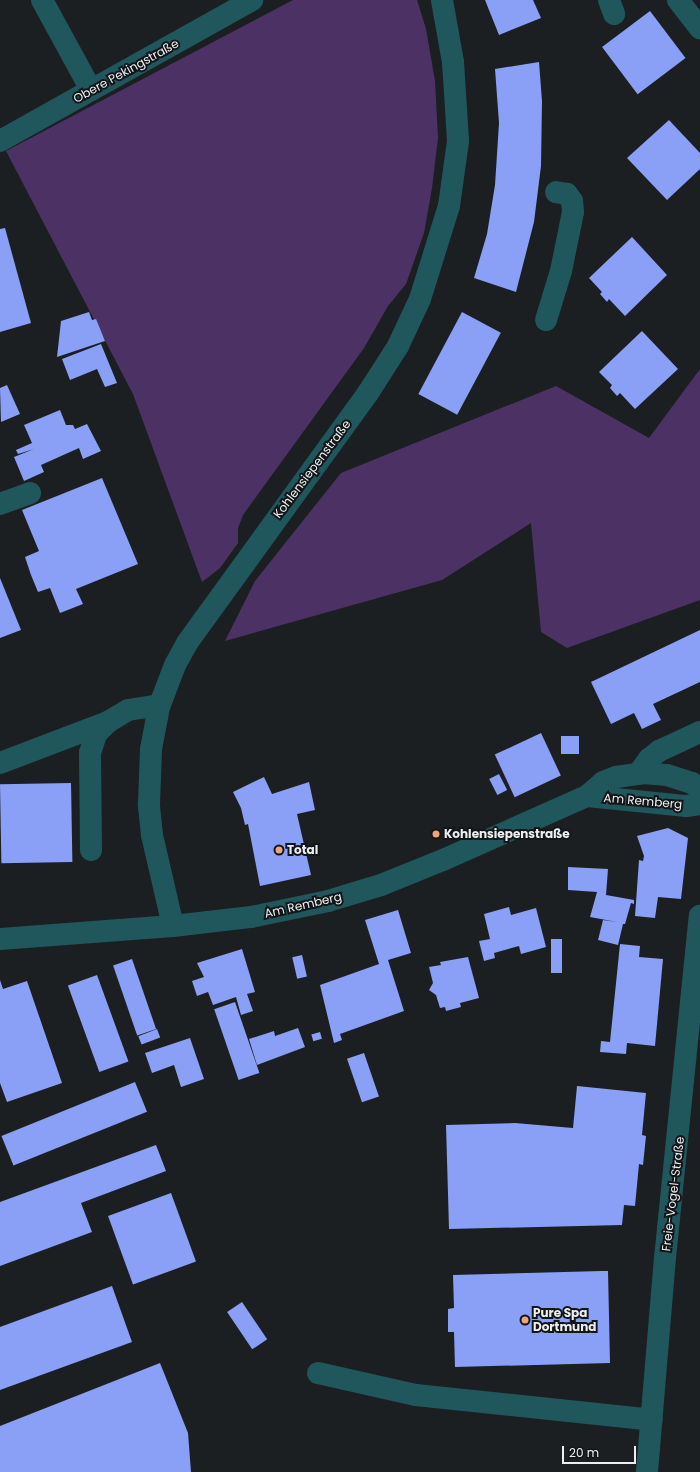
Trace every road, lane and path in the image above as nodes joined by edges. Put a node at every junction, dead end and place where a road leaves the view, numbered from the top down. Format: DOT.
graph roads {
  1 [pos="42,0"];
  2 [pos="252,0"];
  3 [pos="442,0"];
  4 [pos="678,0"];
  5 [pos="700,28"];
  6 [pos="91,90"];
  7 [pos="0,141"];
  8 [pos="556,192"];
  9 [pos="546,320"];
  10 [pos="30,493"];
  11 [pos="0,504"];
  12 [pos="160,705"];
  13 [pos="108,722"];
  14 [pos="700,732"];
  15 [pos="0,764"];
  16 [pos="638,774"];
  17 [pos="700,789"];
  18 [pos="587,796"];
  19 [pos="700,804"];
  20 [pos="91,850"];
  21 [pos="700,916"];
  22 [pos="173,926"];
  23 [pos="0,939"];
  24 [pos="318,1373"];
  25 [pos="652,1420"];
  26 [pos="647,1472"];
  1 -- 6 [label="street"];
  2 -- 6 [label="street, Obere Pekingstraße"];
  3 -- 12 [label="street, Kohlensiepenstraße"];
  4 -- 5 [label="street"];
  6 -- 7 [label="street, Obere Pekingstraße"];
  8 -- 9 [label="street"];
  10 -- 11 [label="street"];
  12 -- 13 [label="street"];
  12 -- 22 [label="street, Kohlensiepenstraße"];
  13 -- 15 [label="street"];
  13 -- 20 [label="street"];
  14 -- 16 [label="street"];
  16 -- 17 [label="street, Am Remberg"];
  16 -- 18 [label="street, Am Remberg"];
  18 -- 19 [label="street, Am Remberg"];
  18 -- 22 [label="street, Am Remberg"];
  21 -- 25 [label="street, Freie-Vogel-Straße"];
  22 -- 23 [label="street, Am Remberg"];
  24 -- 25 [label="street"];
  25 -- 26 [label="street, Freie-Vogel-Straße"];
}
